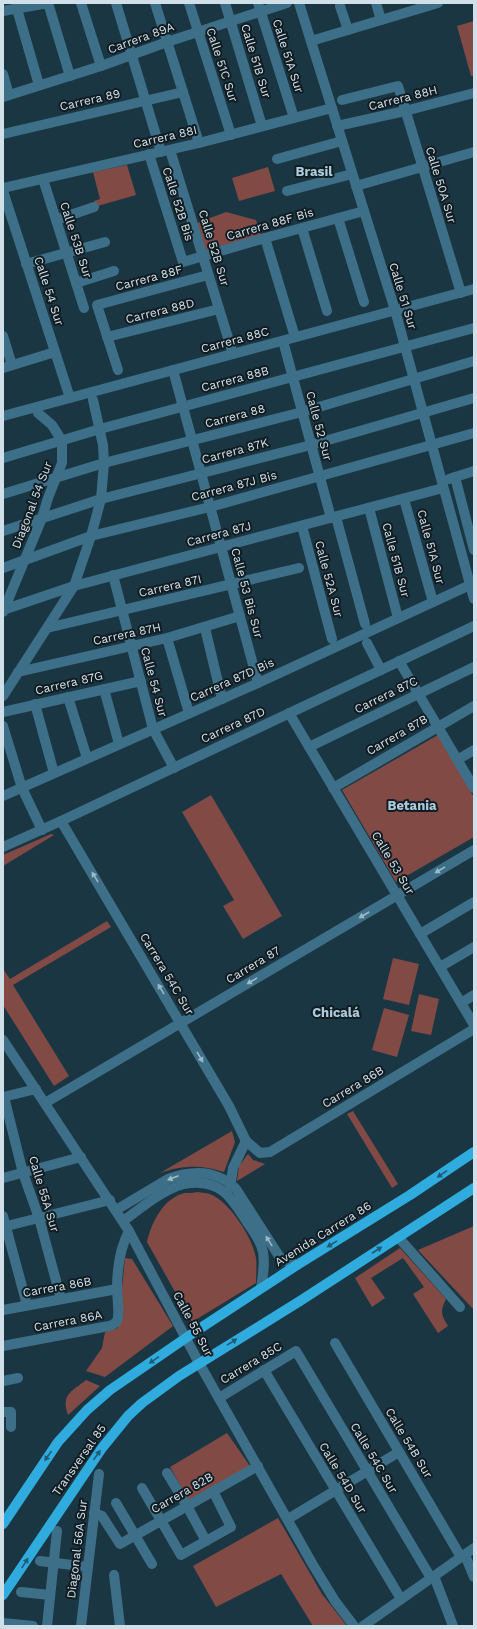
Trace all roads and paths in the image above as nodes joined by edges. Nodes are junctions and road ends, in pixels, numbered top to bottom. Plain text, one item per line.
1 (48, 3) edge
2 (80, 3) edge
3 (116, 3) edge
4 (155, 3) edge
5 (189, 3) edge
6 (225, 3) edge
7 (287, 3) edge
8 (299, 3) edge
9 (376, 3) edge
10 (438, 3) edge
11 (340, 6) dead end
12 (259, 7) edge
13 (411, 7) edge
14 (17, 9) junction
15 (3, 11) edge
16 (381, 20) junction
17 (231, 21) junction
18 (348, 30) junction
19 (198, 32) junction
20 (311, 41) junction
21 (167, 42) junction
22 (131, 56) junction
23 (101, 66) junction
24 (3, 74) edge
25 (70, 76) junction
26 (39, 86) junction
27 (183, 92) junction
28 (474, 93) edge
29 (6, 96) edge
30 (342, 100) dead end
31 (145, 101) junction
32 (332, 108) junction
33 (405, 111) junction
34 (294, 118) junction
35 (262, 126) junction
36 (337, 126) junction
37 (3, 134) edge
38 (231, 134) junction
39 (342, 141) junction
40 (199, 143) junction
41 (165, 151) junction
42 (474, 152) edge
43 (149, 154) junction
44 (277, 159) dead end
45 (422, 167) junction
46 (352, 174) junction
47 (43, 179) junction
48 (356, 186) junction
49 (3, 190) edge
50 (287, 191) dead end
51 (94, 207) dead end
52 (364, 211) junction
53 (338, 218) junction
54 (56, 220) junction
55 (302, 228) junction
56 (264, 238) junction
57 (105, 242) dead end
58 (66, 252) junction
59 (202, 257) junction
60 (183, 262) joint
61 (26, 264) junction
62 (114, 271) dead end
63 (208, 276) junction
64 (76, 282) junction
65 (474, 289) edge
66 (461, 293) junction
67 (364, 302) dead end
68 (84, 308) dead end
69 (219, 309) junction
70 (395, 310) junction
71 (327, 311) dead end
72 (474, 328) edge
73 (3, 336) edge
74 (107, 337) junction
75 (295, 337) junction
76 (283, 341) junction
77 (405, 347) junction
78 (55, 352) junction
79 (233, 354) junction
80 (474, 361) edge
81 (8, 366) edge
82 (118, 370) dead end
83 (173, 370) junction
84 (292, 377) junction
85 (413, 378) junction
86 (70, 398) junction
87 (474, 398) edge
88 (93, 400) dead end
89 (183, 406) junction
90 (302, 412) junction
91 (422, 412) junction
92 (38, 413) dead end
93 (3, 416) edge
94 (100, 429) junction
95 (474, 433) edge
96 (62, 441) junction
97 (192, 441) junction
98 (311, 445) junction
99 (432, 445) junction
100 (3, 458) edge
101 (104, 463) junction
102 (474, 471) edge
103 (201, 473) junction
104 (319, 477) junction
105 (455, 477) junction
106 (56, 478) junction
107 (442, 485) junction
108 (3, 494) edge
109 (101, 499) junction
110 (404, 499) junction
111 (210, 507) junction
112 (369, 508) junction
113 (42, 518) junction
114 (333, 518) junction
115 (302, 526) junction
116 (3, 531) edge
117 (91, 536) junction
118 (222, 547) junction
119 (474, 550) edge
120 (24, 561) junction
121 (3, 568) edge
122 (299, 568) dead end
123 (113, 575) junction
124 (232, 584) junction
125 (74, 586) junction
126 (470, 586) junction
127 (474, 599) edge
128 (433, 602) junction
129 (122, 610) junction
130 (4, 611) edge
131 (240, 616) junction
132 (398, 618) junction
133 (365, 624) dead end
134 (474, 626) edge
135 (47, 628) junction
136 (205, 628) junction
137 (167, 638) junction
138 (332, 639) dead end
139 (367, 643) dead end
140 (131, 646) junction
141 (399, 661) junction
142 (474, 667) edge
143 (381, 670) junction
144 (18, 672) junction
145 (141, 680) junction
146 (258, 683) junction
147 (104, 689) junction
148 (418, 694) junction
149 (3, 696) edge
150 (68, 697) junction
151 (222, 699) junction
152 (35, 704) junction
153 (474, 706) edge
154 (3, 712) edge
155 (189, 713) junction
156 (289, 713) junction
157 (3, 726) edge
158 (438, 727) junction
159 (153, 729) junction
160 (119, 744) junction
161 (309, 747) junction
162 (474, 750) edge
163 (87, 758) junction
164 (457, 760) junction
165 (174, 768) junction
166 (54, 773) junction
167 (22, 788) junction
168 (333, 788) junction
169 (474, 788) edge
170 (3, 796) edge
171 (61, 821) junction
172 (42, 830) junction
173 (3, 846) edge
174 (474, 850) edge
175 (397, 895) junction
176 (474, 902) edge
177 (420, 934) junction
178 (474, 947) edge
179 (440, 967) junction
180 (474, 995) edge
181 (461, 1003) junction
182 (181, 1023) junction
183 (474, 1025) edge
184 (474, 1029) edge
185 (3, 1040) edge
186 (36, 1089) junction
187 (4, 1097) edge
188 (45, 1103) junction
189 (246, 1141) junction
190 (474, 1152) edge
191 (81, 1157) junction
192 (23, 1173) junction
193 (3, 1178) edge
194 (230, 1183) junction
195 (474, 1188) edge
196 (231, 1198) junction
197 (110, 1200) junction
198 (116, 1210) junction
199 (39, 1218) junction
200 (123, 1221) junction
201 (4, 1223) edge
202 (129, 1231) junction
203 (398, 1237) junction
204 (297, 1265) junction
205 (261, 1288) junction
206 (117, 1289) junction
207 (61, 1299) junction
208 (27, 1305) junction
209 (460, 1307) dead end
210 (3, 1310) edge
211 (186, 1338) junction
212 (335, 1343) dead end
213 (3, 1346) edge
214 (296, 1350) joint
215 (199, 1363) junction
216 (264, 1370) junction
217 (18, 1378) dead end
218 (3, 1381) edge
219 (219, 1398) junction
220 (7, 1412) edge
221 (11, 1427) dead end
222 (399, 1452) junction
223 (258, 1466) junction
224 (367, 1471) junction
225 (167, 1473) dead end
226 (99, 1474) dead end
227 (142, 1488) dead end
228 (336, 1490) junction
229 (213, 1491) junction
230 (116, 1503) dead end
231 (187, 1506) junction
232 (94, 1513) junction
233 (288, 1519) junction
234 (161, 1520) junction
235 (3, 1524) edge
236 (57, 1531) dead end
237 (135, 1535) junction
238 (206, 1541) junction
239 (474, 1548) edge
240 (463, 1556) junction
241 (40, 1561) dead end
242 (54, 1563) junction
243 (152, 1564) dead end
244 (88, 1567) junction
245 (114, 1575) dead end
246 (432, 1577) junction
247 (474, 1577) edge
248 (21, 1592) dead end
249 (3, 1595) edge
250 (50, 1596) junction
251 (401, 1599) junction
252 (3, 1623) edge
253 (33, 1626) edge
254 (46, 1626) edge
255 (81, 1626) edge
256 (120, 1626) edge
257 (354, 1626) edge
258 (362, 1626) edge
259 (453, 1626) edge

1 - 14 street
1 - 25 street
2 - 23 street
3 - 22 street, Calle 52B Sur
4 - 21 street
5 - 19 street, Calle 51C Sur
6 - 17 street, Calle 51B Sur
7 - 12 street, Carrera 89A
8 - 20 street, Calle 51 Sur
9 - 16 street
10 - 13 street
11 - 18 street
12 - 17 street, Carrera 89A
12 - 34 street, Calle 51A Sur
13 - 16 street
14 - 15 street
14 - 26 street
16 - 18 street
17 - 19 street, Carrera 89A
17 - 35 street, Calle 51B Sur
18 - 20 street
19 - 21 street, Carrera 89A
19 - 38 street, Calle 51C Sur
20 - 32 street, Calle 51 Sur
21 - 22 street, Carrera 89A
21 - 27 street
22 - 23 street, Carrera 89A
22 - 31 street, Calle 52B Sur
23 - 25 street, Carrera 89A
24 - 29 street
25 - 26 street, Carrera 89A
26 - 29 street, Carrera 89A
27 - 31 street, Carrera 89
27 - 40 street
28 - 33 street, Carrera 88H
30 - 33 street, Calle 50A Sur
31 - 37 street, Carrera 89
31 - 41 street, Calle 52B Sur
32 - 34 street, Carrera 88I
32 - 36 street, Calle 51 Sur
33 - 36 street, Carrera 88H
33 - 45 street, Calle 50A Sur
34 - 35 street, Carrera 88I
35 - 38 street, Carrera 88I
36 - 39 street, Calle 51 Sur
38 - 40 street, Carrera 88I
39 - 44 street
39 - 46 street, Calle 51 Sur
40 - 41 street, Carrera 88I
41 - 43 street, Carrera 88I
41 - 59 street, Calle 52B Sur
42 - 45 street
43 - 47 street, Carrera 88I
43 - 60 street, Calle 52B Bis
45 - 48 street
45 - 66 street, Calle 50A Sur
46 - 48 street, Calle 51 Sur
46 - 50 street
47 - 49 street, Carrera 88I
47 - 54 street, Calle 53B Sur
48 - 52 street, Calle 51 Sur
49 - 61 street, Calle 54 Sur
51 - 54 street
52 - 53 street, Carrera 88F Bis
52 - 70 street, Calle 51 Sur
53 - 55 street, Carrera 88F Bis
53 - 67 street
54 - 58 street, Calle 53B Sur
55 - 56 street, Carrera 88F Bis
55 - 71 street
56 - 59 street, Carrera 88F Bis
56 - 75 street
57 - 58 street
58 - 61 street
58 - 64 street, Calle 53B Sur
59 - 60 street, Carrera 88F Bis
59 - 63 street, Calle 52B Sur
61 - 78 street, Calle 54 Sur
62 - 64 street
63 - 69 street, Calle 52B Sur
63 - 74 street, Carrera 88F
64 - 68 street, Calle 53B Sur
65 - 66 street, Carrera 88C
66 - 70 street, Carrera 88C
69 - 74 street, Carrera 88D
69 - 79 street, Calle 52B Sur
70 - 75 street, Carrera 88C
70 - 77 street, Calle 51 Sur
72 - 77 street, Carrera 88B
73 - 81 street
74 - 82 street
75 - 76 street, Carrera 88C
76 - 79 street, Carrera 88C
76 - 84 street, Calle 52 Sur
77 - 84 street, Carrera 88B
77 - 85 street, Calle 51 Sur
78 - 81 street
78 - 86 street, Calle 54 Sur
79 - 83 street, Carrera 88C
80 - 85 street, Carrera 88
83 - 86 street, Carrera 88C
83 - 89 street, Calle 53 Bis Sur
84 - 89 street, Carrera 88B
84 - 90 street, Calle 52 Sur
85 - 90 street, Carrera 88
85 - 91 street, Calle 51 Sur
86 - 93 street, Carrera 88C
87 - 91 street, Carrera 87K
88 - 94 street
89 - 94 street, Carrera 88B
89 - 97 street, Calle 53 Bis Sur
90 - 97 street, Carrera 88
90 - 98 street, Calle 52 Sur
91 - 98 street, Carrera 87K
91 - 99 street, Calle 51 Sur
92 - 96 street
94 - 96 street, Carrera 88B
94 - 101 street
95 - 99 street, Carrera 87J Bis
96 - 100 street, Carrera 88B
96 - 106 street, Diagonal 54 Sur
97 - 101 street, Carrera 88
97 - 103 street, Calle 53 Bis Sur
98 - 103 street, Carrera 87K
98 - 104 street, Calle 52 Sur
99 - 104 street, Carrera 87J Bis
99 - 107 street, Calle 51 Sur
101 - 106 street, Carrera 88
101 - 109 street
102 - 105 street, Carrera 87J
103 - 109 street, Carrera 87K
103 - 111 street, Calle 53 Bis Sur
104 - 111 street, Carrera 87J Bis
104 - 114 street, Calle 52 Sur
105 - 107 street, Carrera 87J
105 - 119 street
106 - 108 street, Carrera 88
106 - 113 street, Diagonal 54 Sur
107 - 110 street, Carrera 87J
107 - 126 street, Calle 51 Sur
109 - 113 street, Carrera 87K
109 - 117 street
110 - 112 street, Carrera 87J
110 - 128 street, Calle 51A Sur
111 - 117 street, Carrera 87J Bis
111 - 118 street, Calle 53 Bis Sur
112 - 114 street, Carrera 87J
112 - 132 street, Calle 51B Sur
113 - 116 street, Carrera 87K
113 - 120 street, Diagonal 54 Sur
114 - 115 street, Carrera 87J
114 - 133 street, Calle 52 Sur
115 - 118 street, Carrera 87J
115 - 138 street, Calle 52A Sur
117 - 120 street, Carrera 87J Bis
117 - 125 street
118 - 123 street, Carrera 87J
118 - 124 street, Calle 53 Bis Sur
120 - 121 street, Carrera 87J Bis
120 - 130 street, Diagonal 54 Sur
122 - 124 street, Carrera 87I
123 - 125 street, Carrera 87J
123 - 129 street, Calle 54 Sur
124 - 129 street, Carrera 87I
124 - 131 street, Calle 53 Bis Sur
125 - 130 street, Carrera 87J
125 - 135 street
126 - 127 street, Calle 51 Sur
126 - 128 street, Carrera 87D Bis
128 - 132 street, Carrera 87D Bis
129 - 135 street, Carrera 87I
129 - 140 street, Calle 54 Sur
131 - 136 street, Carrera 87H
131 - 146 street, Calle 53 Bis Sur
132 - 146 street, Carrera 87D Bis
134 - 141 street, Carrera 87D
135 - 144 street
136 - 137 street, Carrera 87H
136 - 151 street
137 - 140 street, Carrera 87H
137 - 155 street
139 - 143 street
140 - 144 street, Carrera 87H
140 - 145 street, Calle 54 Sur
141 - 143 street, Carrera 87D
141 - 148 street
142 - 148 street, Carrera 87C
143 - 156 street, Carrera 87D
144 - 149 street
145 - 147 street, Carrera 87G
145 - 159 street, Calle 54 Sur
146 - 151 street, Carrera 87D Bis
147 - 150 street, Carrera 87G
147 - 160 street
148 - 158 street
148 - 161 street, Carrera 87C
150 - 152 street, Carrera 87G
150 - 163 street
151 - 155 street, Carrera 87D Bis
152 - 154 street, Carrera 87G
152 - 166 street
153 - 158 street, Carrera 87B
155 - 159 street, Carrera 87D Bis
156 - 161 street, Calle 53 Sur
156 - 165 street, Carrera 87D
157 - 167 street
158 - 164 street
158 - 168 street, Carrera 87B
159 - 160 street, Carrera 87D Bis
159 - 165 street, Calle 54 Sur
160 - 163 street, Carrera 87D Bis
161 - 168 street, Calle 53 Sur
162 - 164 street
163 - 166 street, Carrera 87D Bis
164 - 169 street
165 - 171 street, Carrera 87D
166 - 167 street, Carrera 87D Bis
167 - 170 street, Carrera 87D Bis
167 - 172 street
168 - 175 street, Calle 53 Sur
171 - 172 street, Carrera 87D
182 -> 171 street, Carrera 54C Sur
172 - 173 street, Carrera 87D
174 -> 175 street, Carrera 87
175 - 177 street, Calle 53 Sur
175 -> 182 street, Carrera 87
176 - 177 street
177 - 179 street, Calle 53 Sur
178 - 179 street
179 - 181 street, Calle 53 Sur
180 - 181 street
181 - 183 street, Calle 53 Sur
182 - 188 street, Carrera 87
182 -> 189 street, Carrera 54C Sur
184 - 189 street, Carrera 86B
185 - 186 street, Calle 55 Sur
186 - 187 street
186 - 188 street, Calle 55 Sur
187 - 192 street, Calle 55A Sur
188 - 191 street, Calle 55 Sur
189 - 194 street
190 -> 204 main road, Avenida Carrera 86
191 - 192 street
191 - 197 street, Calle 55 Sur
192 - 193 street
192 - 199 street, Calle 55A Sur
194 - 196 street
194 -> 198 street
204 -> 194 street
195 - 203 main road
196 - 200 street
196 - 205 street
197 - 198 street, Calle 55 Sur
197 - 199 street
198 - 200 street, Calle 55 Sur
199 - 201 street
199 - 207 street, Calle 55A Sur
200 - 202 street, Calle 55 Sur
201 - 208 street
202 - 206 street, Carrera 86A
202 - 211 street, Calle 55 Sur
203 - 209 street
215 -> 203 main road
204 - 205 main road, Avenida Carrera 86
205 - 211 main road, Avenida Carrera 86
206 - 207 street, Carrera 86B
206 - 213 street, Carrera 86A
207 - 208 street, Carrera 86B
208 - 210 street, Carrera 86B
211 - 215 street, Calle 55 Sur
211 -> 235 main road, Transversal 85
212 - 222 street, Calle 54B Sur
214 - 216 street, Carrera 85C
214 - 224 street, Calle 54C Sur
215 - 219 street, Calle 55 Sur
249 -> 215 main road, Transversal 85
216 - 219 street, Carrera 85C
216 - 228 street, Calle 54D Sur
217 - 218 street
219 - 223 street, Calle 55 Sur
220 - 221 street
222 - 224 street
222 - 240 street, Calle 54B Sur
223 - 229 street, Carrera 82B
223 - 233 street, Calle 55 Sur
224 - 228 street
224 - 246 street, Calle 54C Sur
225 - 231 street
226 - 232 street, Diagonal 56A Sur
227 - 234 street
228 - 233 street
228 - 251 street, Calle 54D Sur
229 - 231 street, Carrera 82B
229 - 238 street
230 - 237 street
231 - 234 street, Carrera 82B
231 - 238 street
232 - 237 street, Carrera 82B
232 - 244 street, Diagonal 56A Sur
233 - 257 street, Calle 55 Sur
234 - 237 street, Carrera 82B
234 - 238 street
236 - 242 street
237 - 243 street
239 - 240 street
240 - 246 street
240 - 247 street, Calle 54B Sur
241 - 242 street
242 - 244 street
242 - 250 street
244 - 255 street, Diagonal 56A Sur
245 - 256 street
246 - 251 street
246 - 259 street, Calle 54C Sur
248 - 250 street
250 - 254 street
251 - 258 street
252 - 253 street

